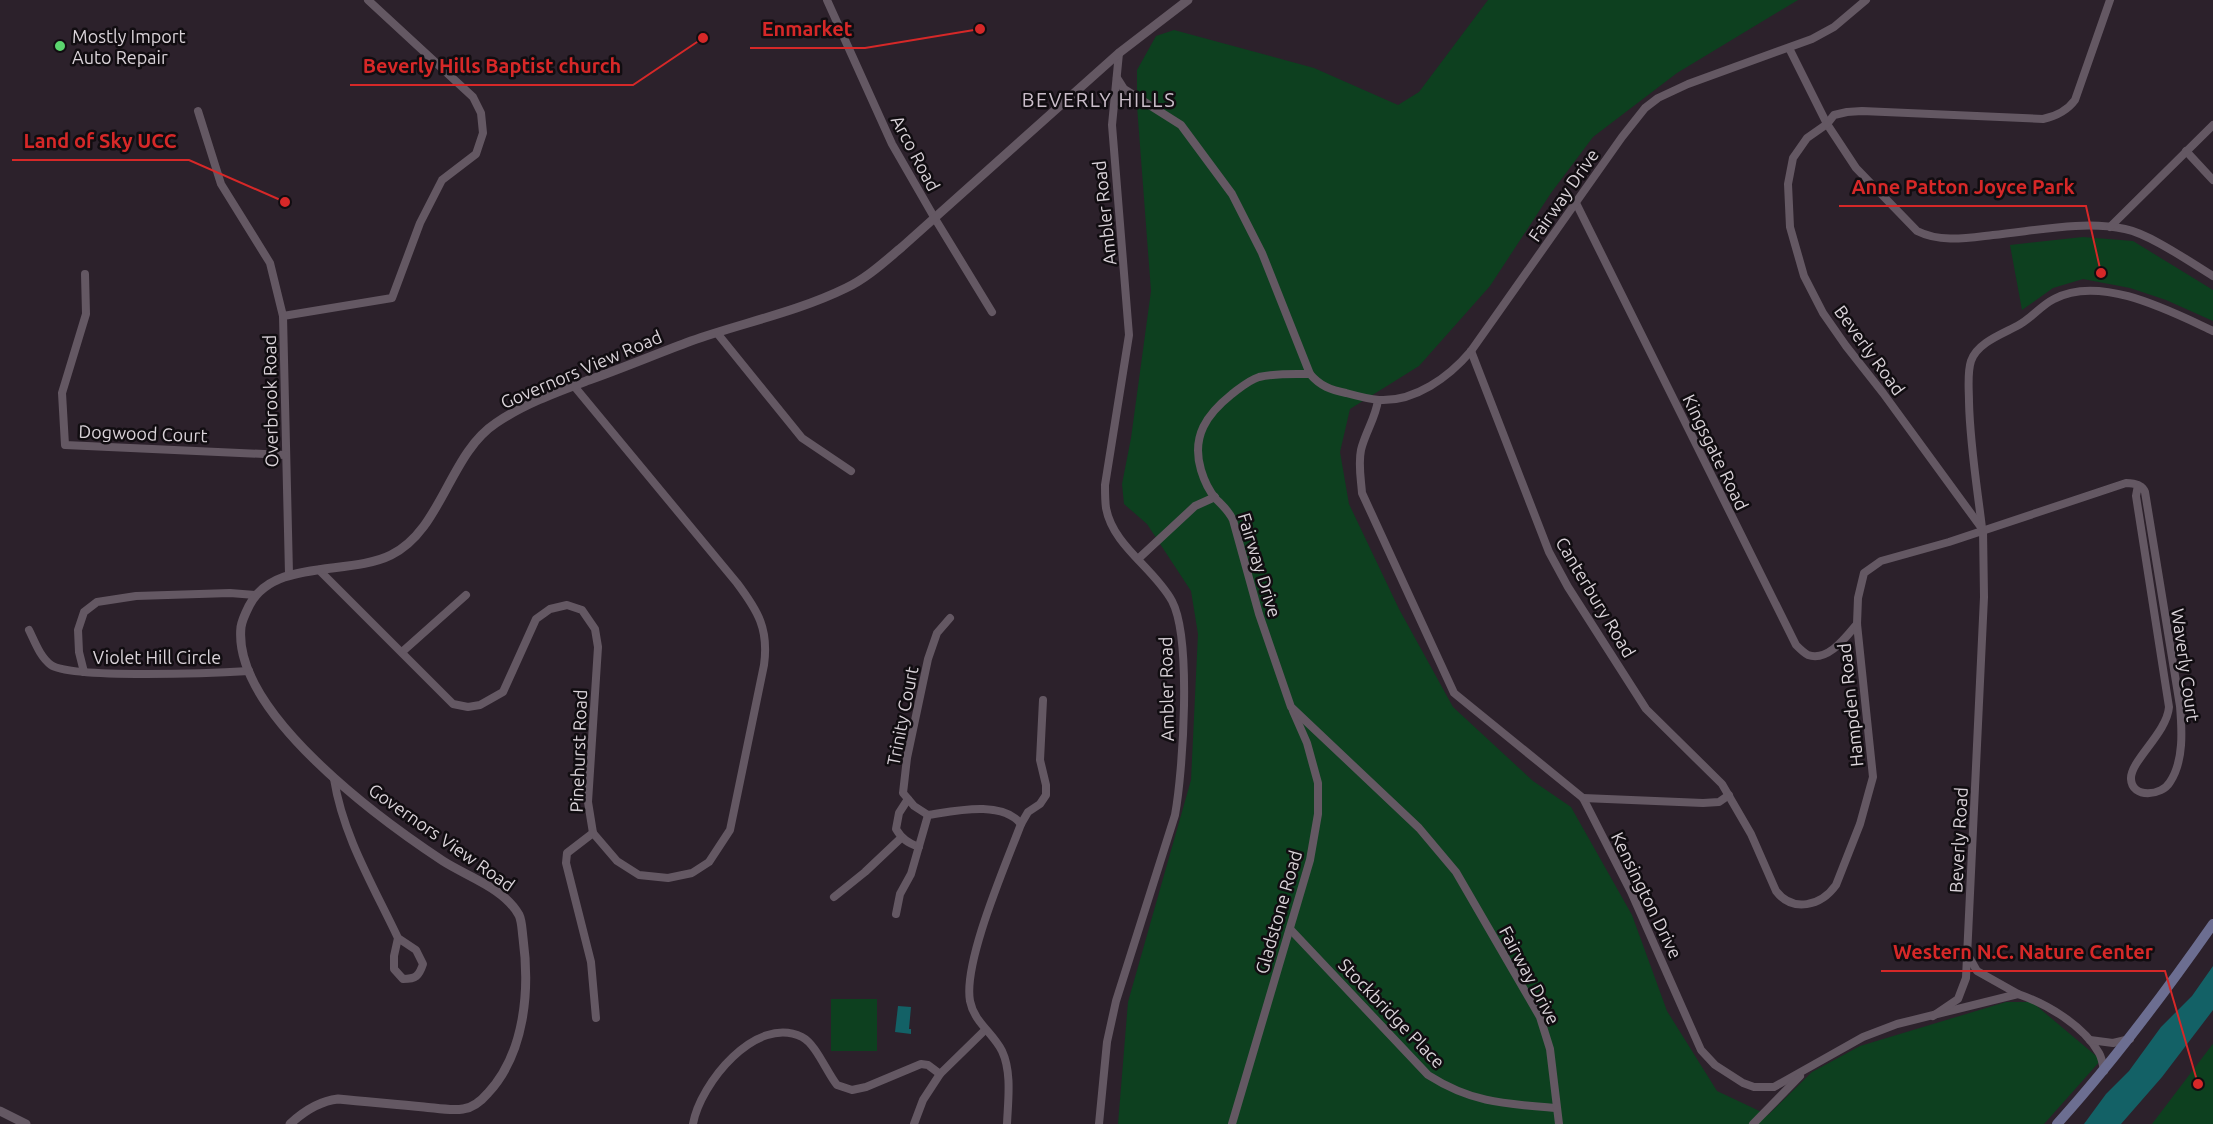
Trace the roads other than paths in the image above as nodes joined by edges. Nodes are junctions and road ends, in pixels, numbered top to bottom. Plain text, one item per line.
1 (368, 0) edge
2 (827, 0) edge
3 (1188, 0) edge
4 (1866, 0) edge
5 (2110, 0) edge
6 (1789, 48) junction
7 (1119, 53) junction
8 (1117, 78) junction
9 (198, 111) dead end
10 (1827, 124) junction
11 (2213, 125) edge
12 (2186, 152) junction
13 (2213, 180) edge
14 (1576, 203) junction
15 (934, 217) junction
16 (2110, 226) junction
17 (85, 274) dead end
18 (2213, 276) edge
19 (992, 312) dead end
20 (282, 316) junction
21 (2213, 331) edge
22 (717, 333) junction
23 (1471, 351) junction
24 (1310, 374) junction
25 (574, 386) junction
26 (1378, 400) junction
27 (285, 455) junction
28 (851, 471) dead end
29 (2138, 484) junction
30 (1215, 497) junction
31 (1983, 530) junction
32 (1138, 559) junction
33 (319, 570) junction
34 (289, 574) junction
35 (255, 595) junction
36 (466, 596) dead end
37 (950, 618) dead end
38 (1857, 624) junction
39 (29, 630) dead end
40 (402, 652) junction
41 (249, 671) junction
42 (84, 672) junction
43 (1043, 700) dead end
44 (1291, 707) junction
45 (334, 779) junction
46 (1730, 795) junction
47 (1583, 798) junction
48 (908, 799) junction
49 (928, 815) junction
50 (1021, 824) junction
51 (593, 833) junction
52 (901, 837) junction
53 (919, 847) junction
54 (834, 897) dead end
55 (896, 914) dead end
56 (2213, 924) edge
57 (1290, 929) junction
58 (398, 938) junction
59 (1968, 953) junction
60 (2018, 994) junction
61 (1933, 1016) junction
62 (596, 1018) dead end
63 (985, 1030) junction
64 (2130, 1039) junction
65 (2090, 1040) junction
66 (1805, 1070) junction
67 (2104, 1071) junction
68 (940, 1074) junction
69 (1556, 1108) junction
70 (0, 1111) edge
71 (27, 1124) edge
72 (290, 1124) edge
73 (693, 1124) edge
74 (914, 1124) edge
75 (1007, 1124) edge
76 (1099, 1124) edge
77 (1232, 1124) edge
78 (1558, 1124) edge
79 (1753, 1124) edge
80 (2057, 1124) edge

1 - 20 street, Overbrook Road
2 - 15 street, Arco Road
3 - 7 street, Governors View Road
4 - 6 street, Fairway Drive
5 - 10 street, Beverly Road
6 - 10 street
6 - 14 street, Fairway Drive
7 - 8 street, Ambler Road
7 - 15 street, Governors View Road
8 - 24 street
8 - 32 street, Ambler Road
9 - 20 street
10 - 16 street
10 - 31 street, Beverly Road
11 - 12 street
12 - 13 street
12 - 16 street
14 - 23 street, Fairway Drive
14 - 38 street, Kingsgate Road
15 - 19 street, Arco Road
15 - 22 street, Governors View Road
16 - 18 street
17 - 27 street, Dogwood Court
20 - 27 street, Overbrook Road
21 - 31 street
22 - 25 street, Governors View Road
22 - 28 street
23 - 26 street, Fairway Drive
23 - 46 street, Canterbury Road
24 - 26 street, Fairway Drive
24 - 30 street, Fairway Drive
25 - 33 street, Governors View Road
25 - 51 street, Pinehurst Road
26 - 47 street, Kensington Drive
27 - 34 street, Overbrook Road
29 - 29 street, Waverly Court
29 - 31 street, Hampden Road
30 - 32 street
30 - 44 street, Fairway Drive
31 - 38 street, Hampden Road
31 - 59 street, Beverly Road
32 - 76 street, Ambler Road
33 - 34 street, Governors View Road
33 - 40 street, Pinehurst Road
34 - 35 street, Governors View Road
35 - 41 street, Governors View Road
35 - 42 street, Violet Hill Circle
36 - 40 street
37 - 48 street, Trinity Court
38 - 46 street, Hampden Road
39 - 42 street
40 - 51 street, Pinehurst Road
41 - 42 street, Violet Hill Circle
41 - 45 street, Governors View Road
43 - 50 street
44 - 57 street, Gladstone Road
44 - 69 street, Fairway Drive
45 - 58 street
45 - 72 street, Governors View Road
46 - 47 street
47 - 66 street, Kensington Drive
48 - 49 street
48 - 52 street
49 - 50 street
49 - 53 street
50 - 63 street
51 - 62 street
52 - 53 street
52 - 54 street
53 - 55 street
56 - 64 main road
57 - 69 street, Stockbridge Place
57 - 77 street, Gladstone Road
58 - 58 street
59 - 60 street
59 - 61 street, Beverly Road
60 - 61 street, Kensington Drive
60 - 65 street
61 - 66 street, Kensington Drive
63 - 68 street
63 - 75 street
64 - 65 street
64 - 67 main road
65 - 67 street
66 - 79 street
67 - 80 main road
68 - 73 street
68 - 74 street
69 - 78 street, Fairway Drive
70 - 71 street

